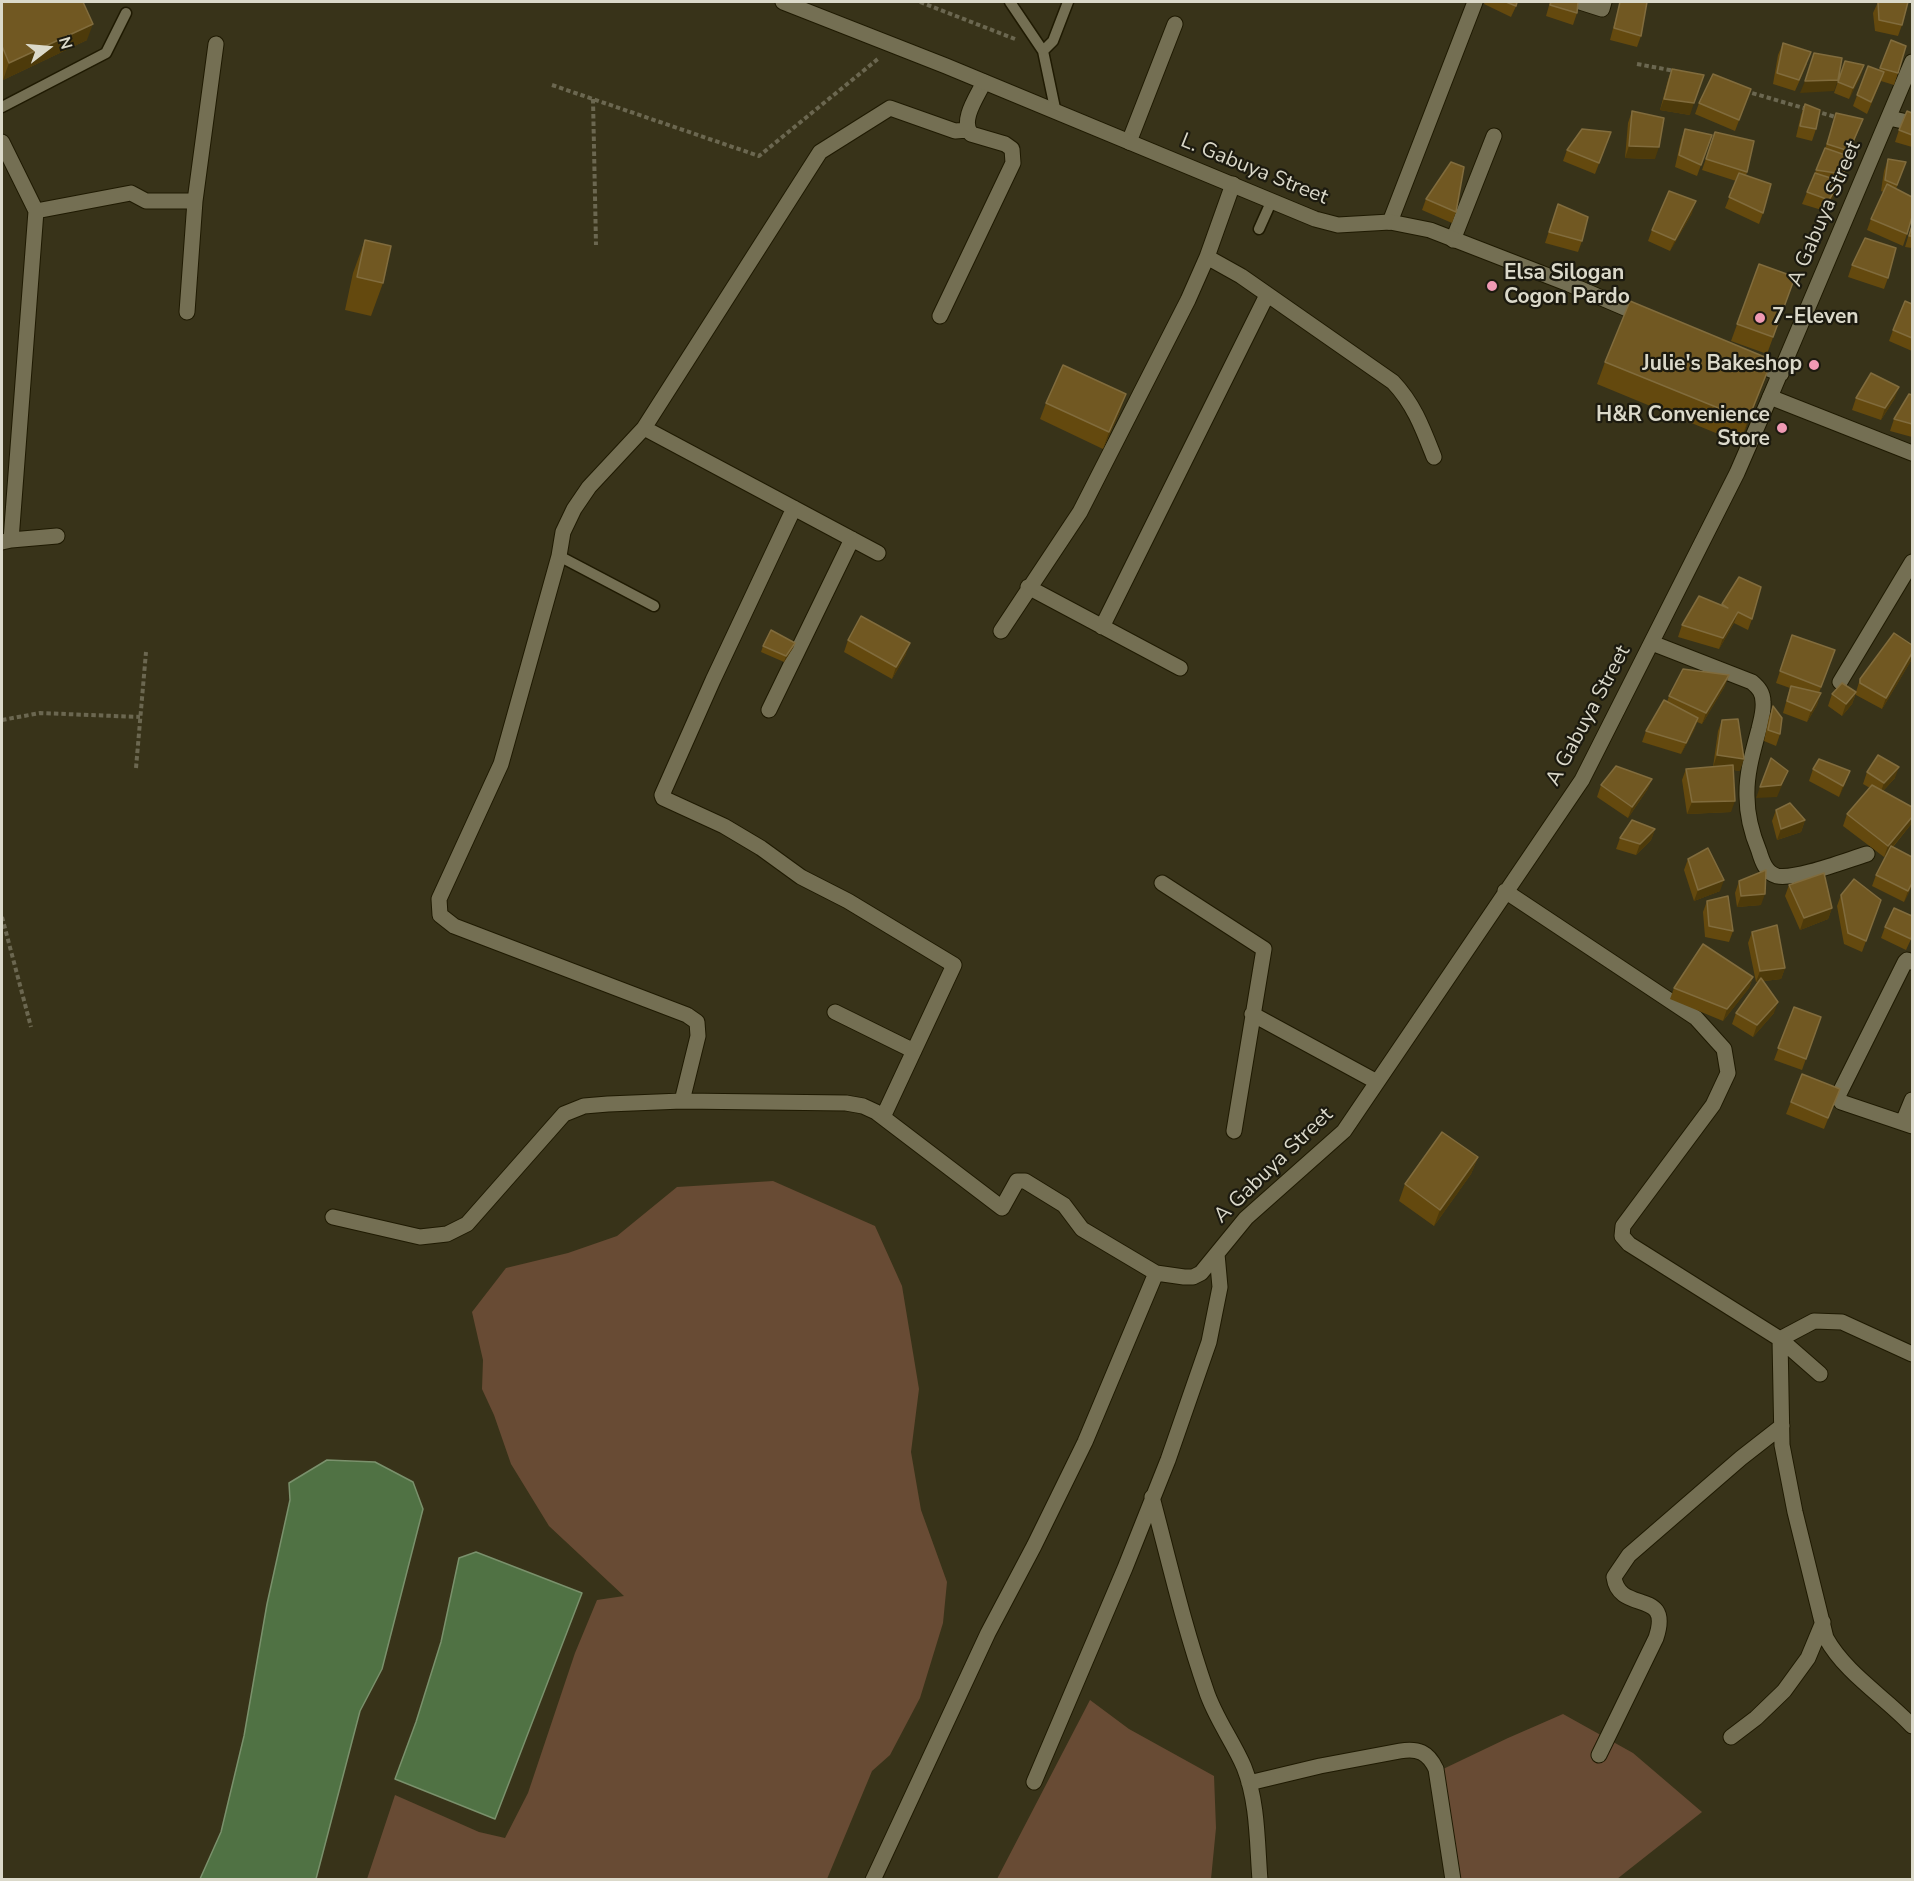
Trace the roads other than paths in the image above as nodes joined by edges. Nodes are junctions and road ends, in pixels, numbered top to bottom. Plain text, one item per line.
1 (783, 2) edge
2 (1010, 2) edge
3 (1068, 2) edge
4 (1475, 2) edge
5 (1580, 2) edge
6 (1604, 2) edge
7 (126, 13) dead end
8 (1175, 24) dead end
9 (216, 44) dead end
10 (1043, 51) junction
11 (1912, 62) edge
12 (984, 82) junction
13 (2, 107) edge
14 (1056, 113) junction
15 (1889, 118) junction
16 (1912, 123) edge
17 (968, 130) junction
18 (1494, 136) dead end
19 (2, 142) edge
20 (1129, 142) junction
21 (1233, 184) junction
22 (1272, 200) junction
23 (195, 201) junction
24 (36, 211) junction
25 (1390, 222) junction
26 (1260, 229) dead end
27 (1453, 240) junction
28 (1207, 257) junction
29 (1267, 294) junction
30 (187, 312) dead end
31 (940, 316) dead end
32 (1664, 325) edge
33 (1738, 357) edge
34 (1781, 374) junction
35 (1770, 397) junction
36 (644, 429) junction
37 (1912, 453) edge
38 (1434, 457) dead end
39 (794, 508) junction
40 (57, 536) dead end
41 (852, 539) junction
42 (6, 541) edge
43 (878, 553) dead end
44 (559, 556) junction
45 (1912, 562) edge
46 (1028, 587) junction
47 (654, 606) dead end
48 (1102, 627) junction
49 (1000, 631) dead end
50 (1652, 643) junction
51 (1180, 668) dead end
52 (1840, 682) edge
53 (769, 710) dead end
54 (1867, 854) dead end
55 (1162, 883) dead end
56 (1505, 891) junction
57 (1912, 962) edge
58 (835, 1012) dead end
59 (1252, 1014) junction
60 (914, 1051) junction
61 (1377, 1082) junction
62 (1912, 1100) edge
63 (682, 1101) junction
64 (883, 1117) junction
65 (1908, 1124) edge
66 (1234, 1131) dead end
67 (333, 1217) dead end
68 (1217, 1254) junction
69 (1156, 1273) junction
70 (1780, 1339) junction
71 (1912, 1354) edge
72 (1820, 1374) dead end
73 (1782, 1426) junction
74 (1152, 1497) junction
75 (1822, 1622) junction
76 (1912, 1726) edge
77 (1731, 1737) dead end
78 (1599, 1755) dead end
79 (1034, 1782) dead end
80 (1249, 1783) junction
81 (873, 1880) edge
82 (1260, 1880) edge
83 (1453, 1880) edge

1 - 12 street, L. Gabuya Street
2 - 10 lane
3 - 10 lane
4 - 25 street
5 - 6 street
7 - 13 lane
8 - 20 street
9 - 23 street
10 - 14 lane
11 - 15 street, A Gabuya Street
12 - 14 street, L. Gabuya Street
12 - 17 street
14 - 20 street, L. Gabuya Street
15 - 16 street
15 - 34 street, A Gabuya Street
17 - 31 street
17 - 36 street
18 - 27 street
19 - 24 street
20 - 21 street, L. Gabuya Street
21 - 22 street, L. Gabuya Street
21 - 28 street
22 - 25 street, L. Gabuya Street
22 - 26 lane
23 - 24 street
23 - 30 street
24 - 42 street
25 - 27 street, L. Gabuya Street
27 - 32 street, L. Gabuya Street
28 - 29 street
28 - 46 street
29 - 38 street
29 - 48 street
33 - 34 street
34 - 35 street, A Gabuya Street
35 - 37 street
35 - 50 street, A Gabuya Street
36 - 39 street
36 - 44 street
39 - 41 street
39 - 60 street
40 - 42 street
41 - 43 street
41 - 53 street
44 - 47 lane
44 - 63 street
45 - 52 street
46 - 48 street
46 - 49 street
48 - 51 street
50 - 54 street
50 - 56 street, A Gabuya Street
55 - 59 street
56 - 61 street, A Gabuya Street
56 - 70 street
57 - 65 street
58 - 60 street
59 - 61 street
59 - 66 street
60 - 64 street
61 - 68 street, A Gabuya Street
62 - 65 street
63 - 64 street
63 - 67 street
64 - 69 street
68 - 69 street, A Gabuya Street
68 - 74 street
69 - 81 street
70 - 71 street
70 - 72 street
70 - 73 street
73 - 75 street
73 - 78 street
74 - 79 street
74 - 80 street
75 - 76 street
75 - 77 street
80 - 82 street
80 - 83 street

